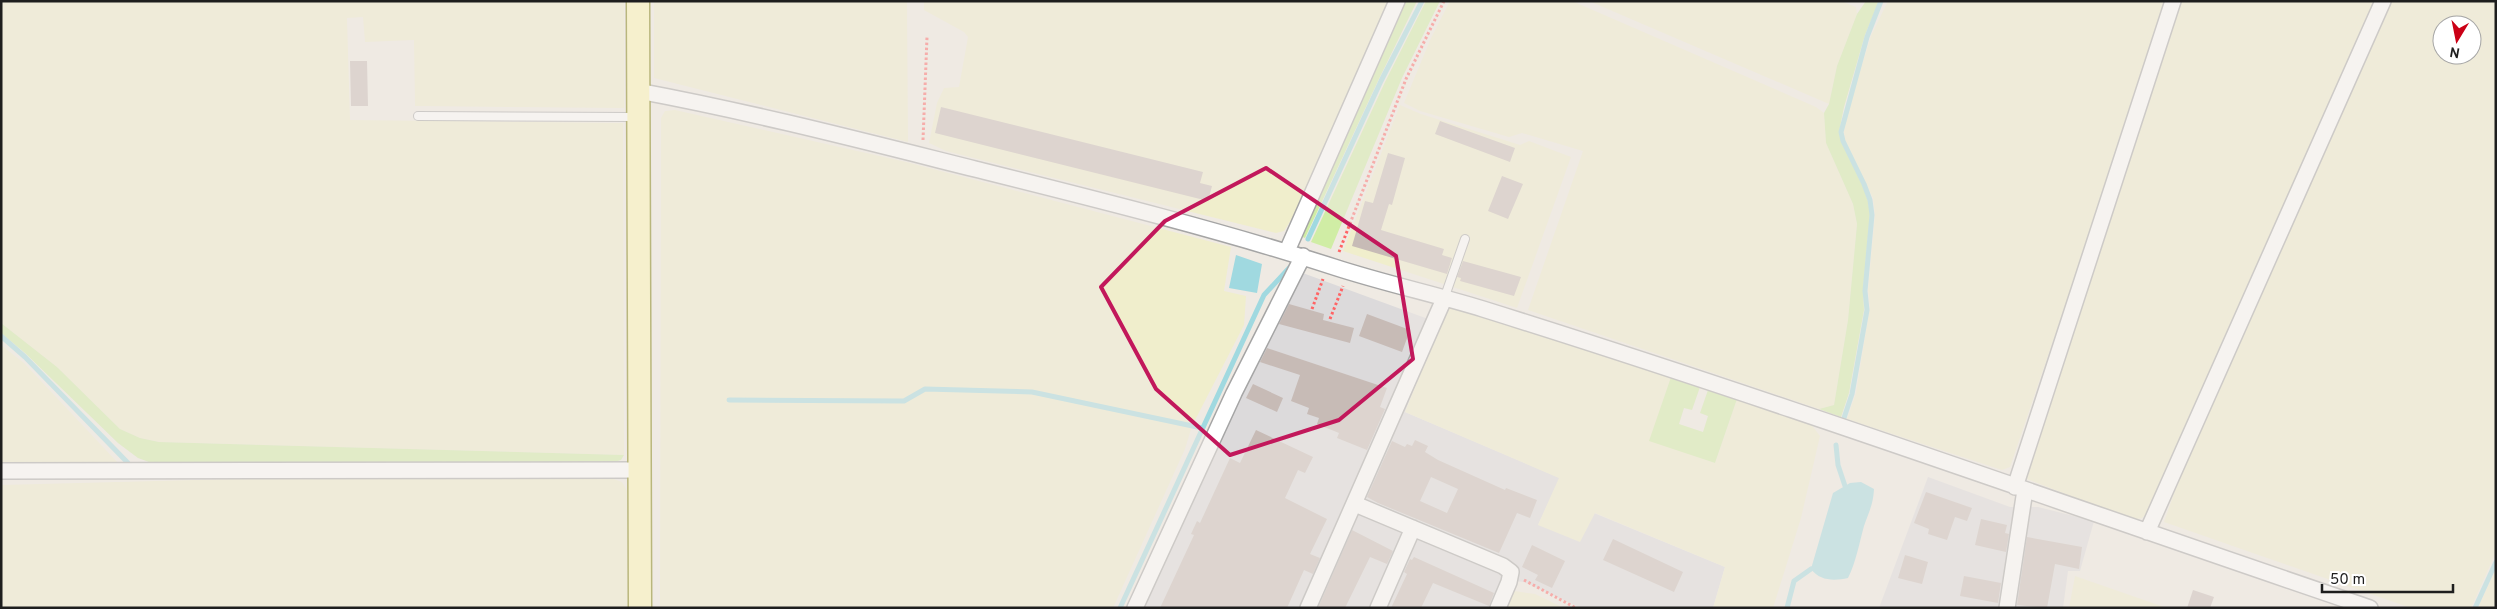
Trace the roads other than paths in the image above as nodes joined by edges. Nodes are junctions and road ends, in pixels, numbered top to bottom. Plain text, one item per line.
1 (638, 1) edge
2 (1397, 1) edge
3 (2173, 1) edge
4 (2383, 1) edge
5 (638, 91) junction
6 (418, 116) dead end
7 (638, 117) junction
8 (1465, 238) dead end
9 (1287, 251) junction
10 (1303, 256) junction
11 (1444, 298) junction
12 (640, 470) junction
13 (1, 471) edge
14 (2020, 488) junction
15 (1355, 504) junction
16 (1413, 528) junction
17 (2147, 532) junction
18 (640, 608) edge
19 (1135, 608) edge
20 (1308, 608) edge
21 (1378, 608) edge
22 (1498, 608) edge
23 (2007, 608) edge
24 (2370, 608) edge

1 - 5 main road
2 - 9 street
3 - 14 street
4 - 17 street
5 - 7 main road
5 - 9 street
6 - 7 lane
7 - 12 main road
8 - 11 lane
9 - 10 street
10 - 11 street
10 - 19 street
11 - 14 street
11 - 15 street
12 - 13 street
12 - 18 main road
14 - 17 street
14 - 23 street
15 - 16 street
15 - 20 street
16 - 21 street
16 - 22 street
17 - 24 street

